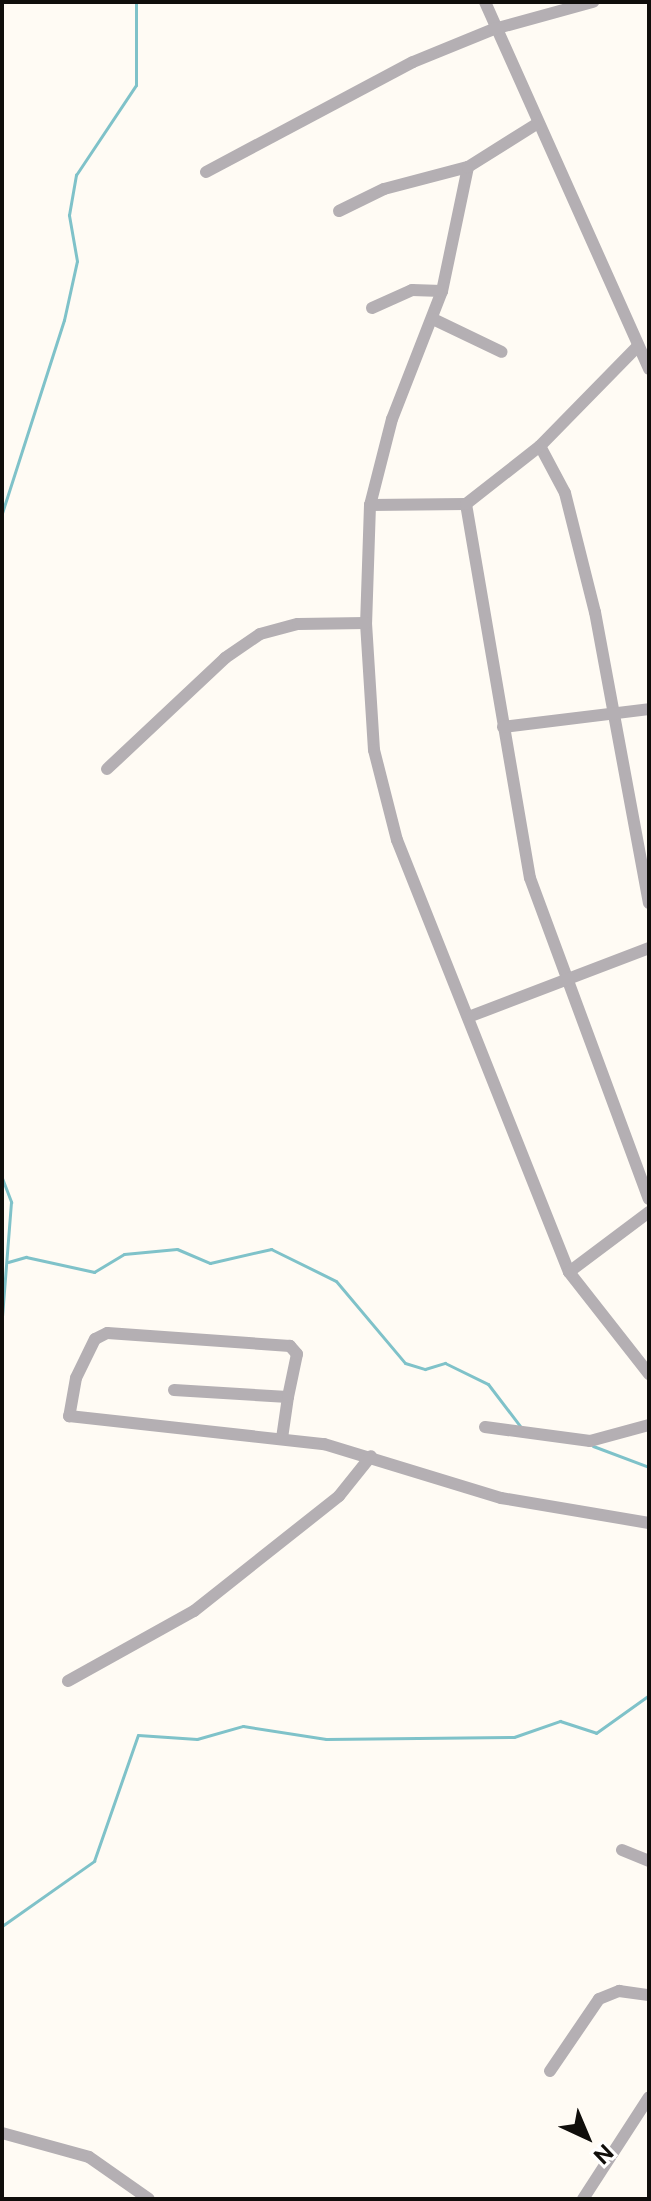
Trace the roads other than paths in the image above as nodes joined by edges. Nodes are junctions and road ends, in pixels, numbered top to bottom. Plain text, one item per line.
1 (485, 2) edge
2 (593, 2) edge
3 (494, 29) junction
4 (535, 125) junction
5 (468, 167) junction
6 (206, 172) dead end
7 (339, 211) dead end
8 (442, 291) junction
9 (372, 308) dead end
10 (433, 319) junction
11 (638, 346) junction
12 (502, 352) dead end
13 (649, 369) edge
14 (540, 446) junction
15 (466, 504) junction
16 (370, 505) junction
17 (366, 623) junction
18 (649, 709) edge
19 (615, 714) junction
20 (503, 727) junction
21 (107, 769) dead end
22 (649, 903) edge
23 (649, 948) edge
24 (564, 980) junction
25 (471, 1016) junction
26 (649, 1199) edge
27 (649, 1212) edge
28 (569, 1272) junction
29 (649, 1374) edge
30 (174, 1390) dead end
31 (288, 1397) junction
32 (649, 1425) edge
33 (485, 1427) dead end
34 (282, 1438) junction
35 (371, 1456) junction
36 (649, 1523) edge
37 (68, 1681) dead end
38 (622, 1850) dead end
39 (649, 1861) edge
40 (649, 1995) edge
41 (550, 2071) dead end
42 (649, 2097) edge
43 (644, 2112) edge
44 (2, 2133) edge
45 (149, 2199) edge
46 (583, 2199) edge

1 - 3 street
2 - 3 street
3 - 4 street
3 - 6 street
4 - 5 street
4 - 11 street
5 - 7 street
5 - 8 street
8 - 9 street
8 - 10 street
10 - 12 street
10 - 16 street
11 - 13 street
11 - 14 street
14 - 15 street
14 - 19 street
15 - 16 street
15 - 20 street
16 - 17 street
17 - 21 street
17 - 25 street
18 - 19 street
19 - 20 street
19 - 22 street
20 - 24 street
23 - 24 street
24 - 25 street
24 - 26 street
25 - 28 street
27 - 28 street
28 - 29 street
30 - 31 street
31 - 34 street
31 - 34 street
32 - 33 street
34 - 35 street
35 - 36 street
35 - 37 street
38 - 39 street
40 - 41 street
42 - 43 street
43 - 46 street
44 - 45 street

